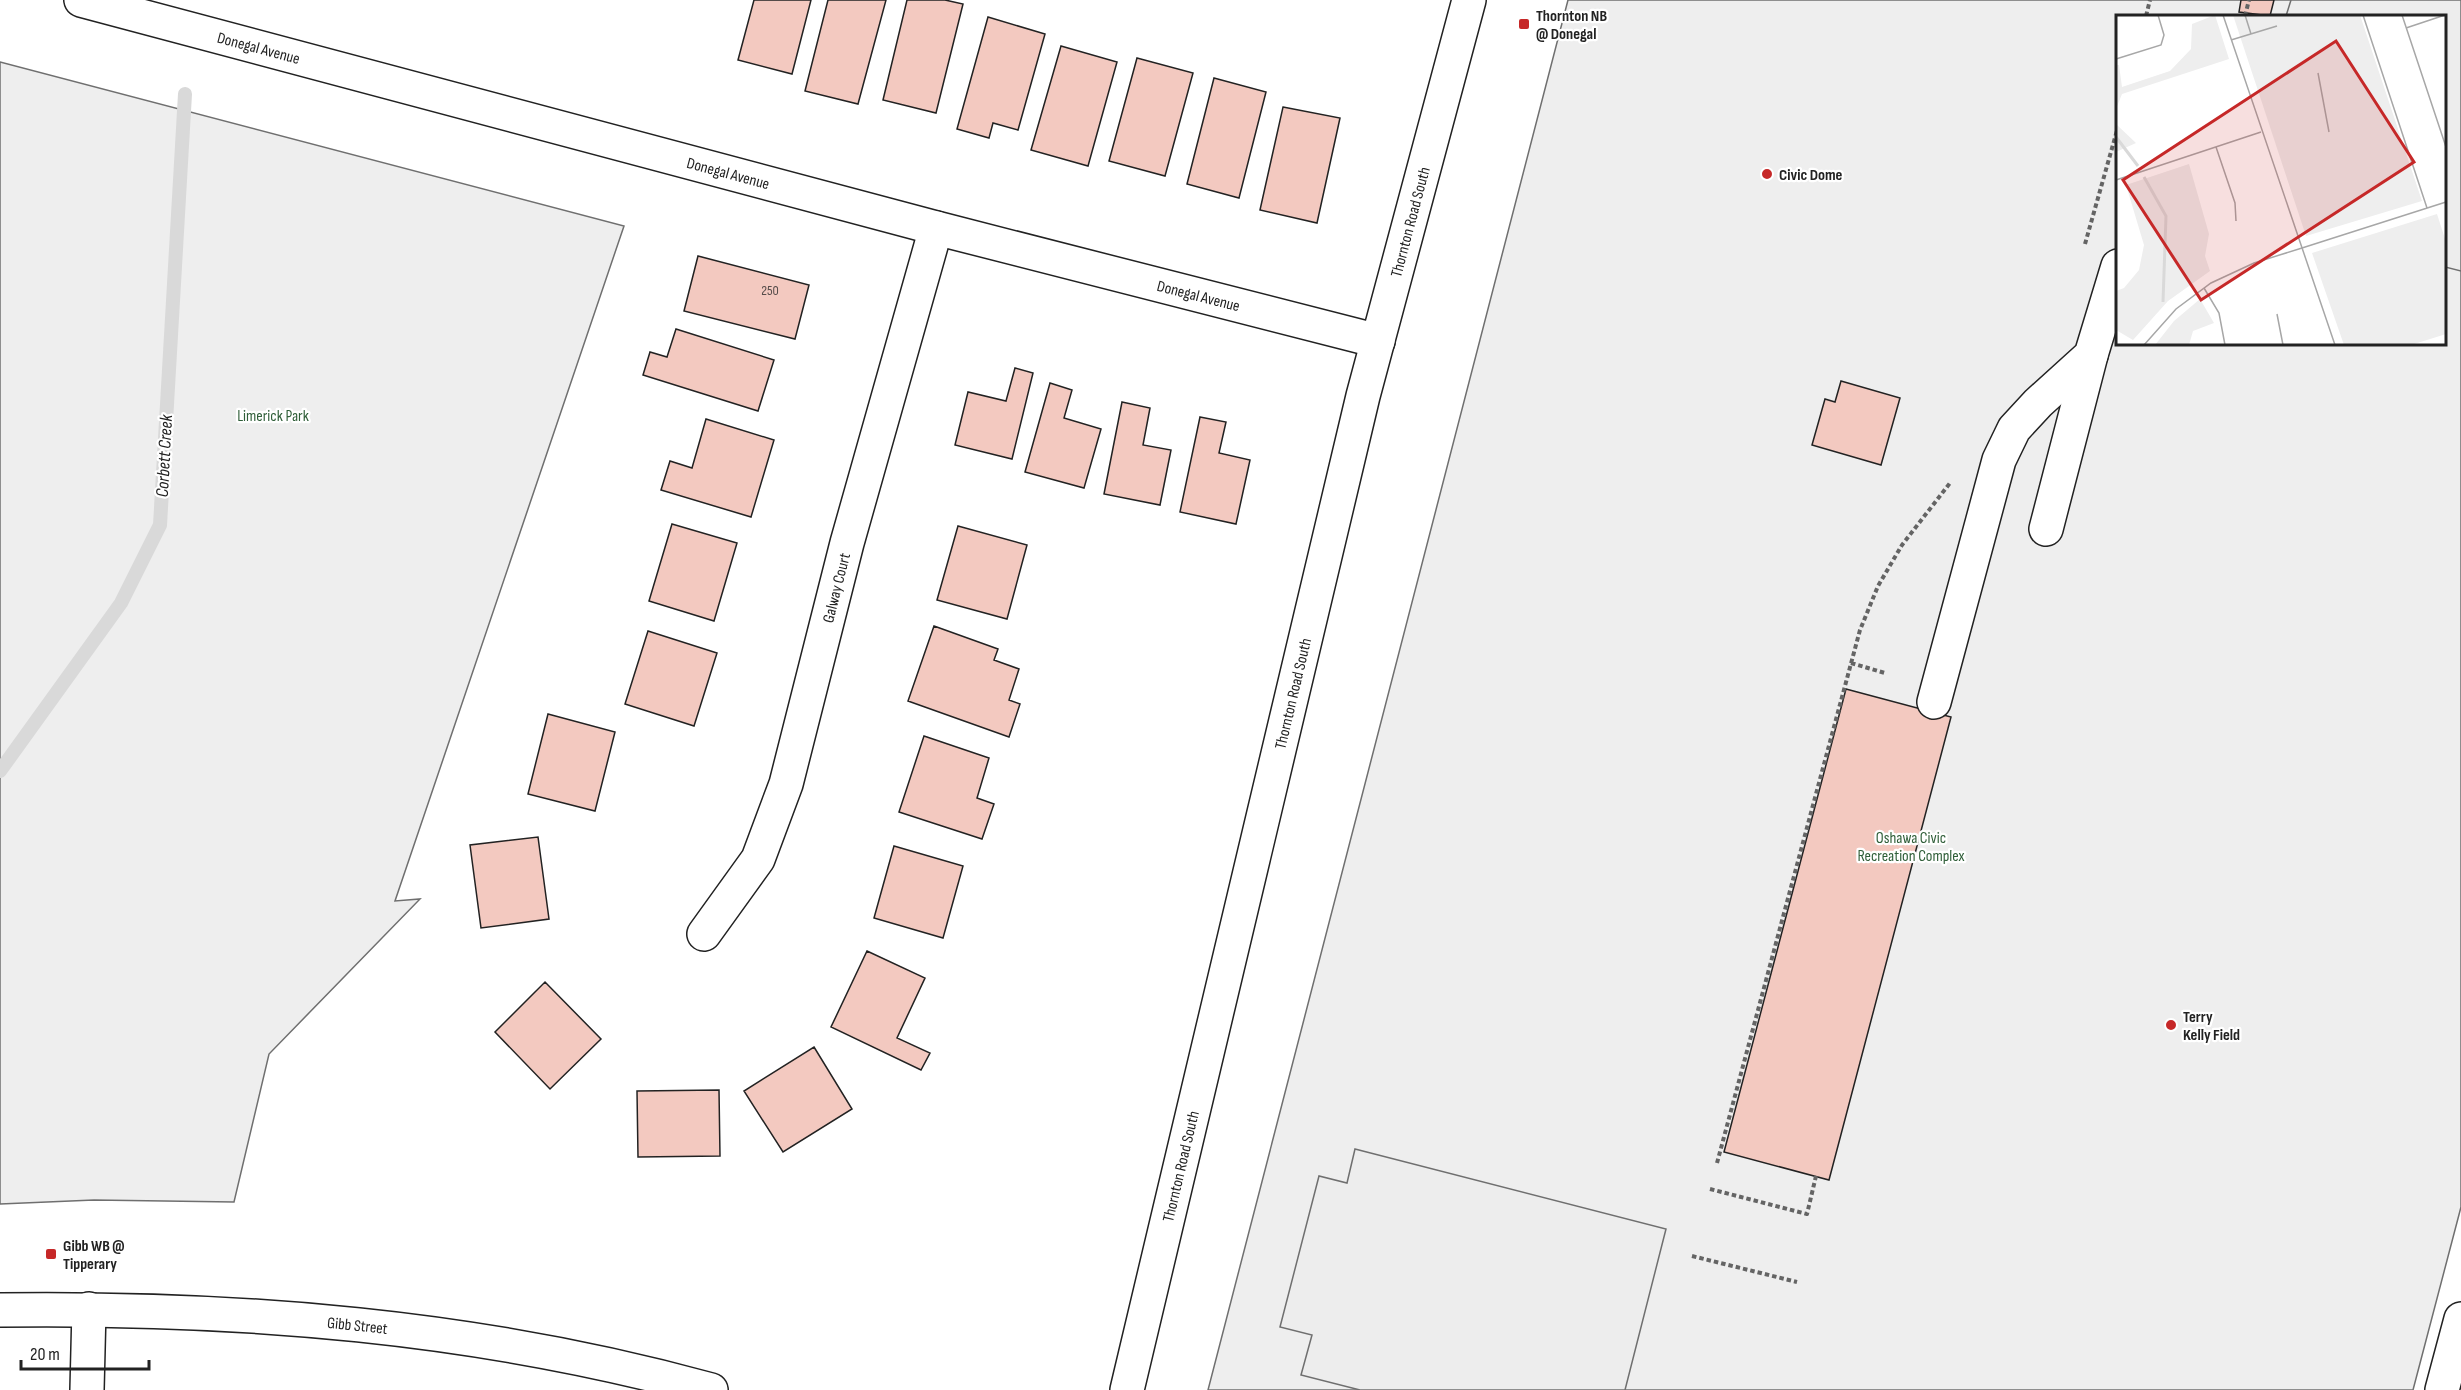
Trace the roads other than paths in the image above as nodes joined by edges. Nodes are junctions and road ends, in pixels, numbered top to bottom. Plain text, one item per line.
1 (81, 0) edge
2 (1469, 0) edge
3 (936, 228) junction
4 (2116, 273) edge
5 (1378, 341) junction
6 (2091, 355) junction
7 (2046, 529) dead end
8 (1934, 702) dead end
9 (704, 934) dead end
10 (89, 1309) junction
11 (0, 1310) edge
12 (2461, 1318) edge
13 (87, 1390) edge
14 (711, 1390) edge
15 (1127, 1390) edge
16 (2442, 1390) edge

1 - 3 street, Donegal Avenue
2 - 5 street, Thornton Road South
3 - 5 street, Donegal Avenue
3 - 9 street, Galway Court
4 - 6 street
5 - 15 street, Thornton Road South
6 - 7 street
6 - 8 street
10 - 11 street, Gibb Street
10 - 13 street
10 - 14 street, Gibb Street
12 - 16 street

